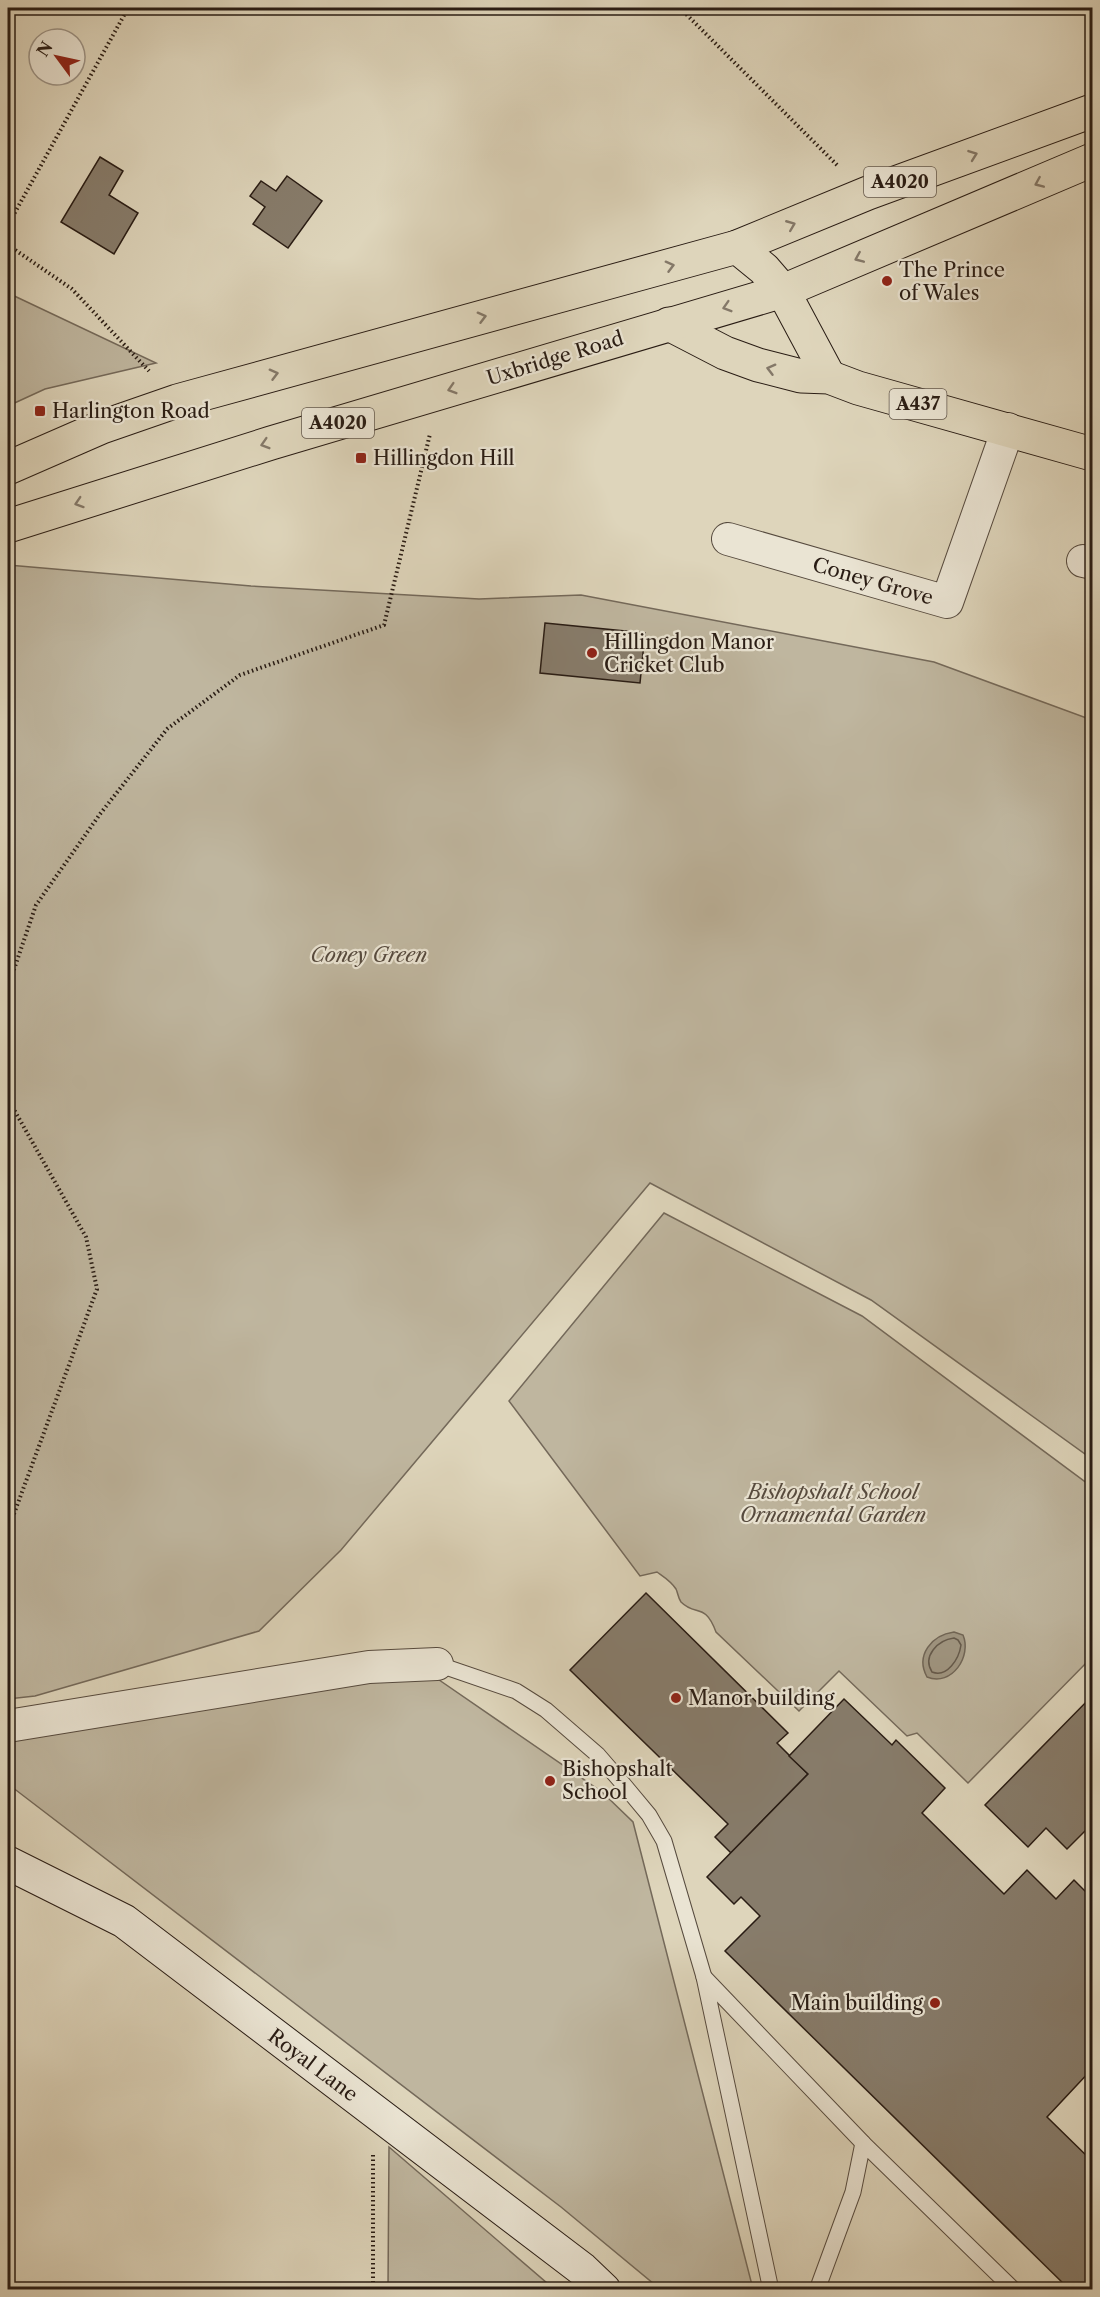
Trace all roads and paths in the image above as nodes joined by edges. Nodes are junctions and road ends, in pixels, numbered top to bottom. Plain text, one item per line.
1 (128, 8) edge
2 (680, 8) edge
3 (1092, 111) edge
4 (1092, 160) edge
5 (846, 174) dead end
6 (8, 225) edge
7 (8, 245) edge
8 (737, 247) junction
9 (783, 291) junction
10 (669, 324) junction
11 (829, 377) junction
12 (439, 393) junction
13 (177, 400) junction
14 (1008, 429) junction
15 (1092, 454) edge
16 (8, 468) edge
17 (8, 526) edge
18 (728, 539) dead end
19 (8, 987) edge
20 (8, 1100) edge
21 (8, 1530) edge
22 (437, 1664) joint
23 (8, 1726) edge
24 (8, 1863) edge
25 (704, 1977) junction
26 (373, 2110) junction
27 (864, 2143) junction
28 (373, 2289) edge
29 (604, 2289) edge
30 (771, 2289) edge
31 (817, 2289) edge
32 (1014, 2289) edge

1 - 6 path
2 - 5 path
8 -> 3 main road, A4020
4 -> 9 main road, Uxbridge Road / A4020
7 - 13 path
8 - 9 main road
13 -> 8 main road, A4020
9 -> 10 main road, Uxbridge Road / A4020
9 - 11 main road
11 -> 10 main road, A437
10 -> 12 main road, Uxbridge Road / A4020
11 - 14 main road, A437
12 -> 17 main road, Uxbridge Road / A4020
12 - 19 path
13 - 16 main road, A4020
14 - 15 main road, A437
14 - 18 street, Coney Grove
20 - 21 path
22 - 23 street
22 - 25 lane
24 - 26 street, Royal Lane
25 - 27 lane
25 - 30 lane
26 - 28 path
26 - 29 street, Royal Lane
27 - 31 lane
27 - 32 lane

